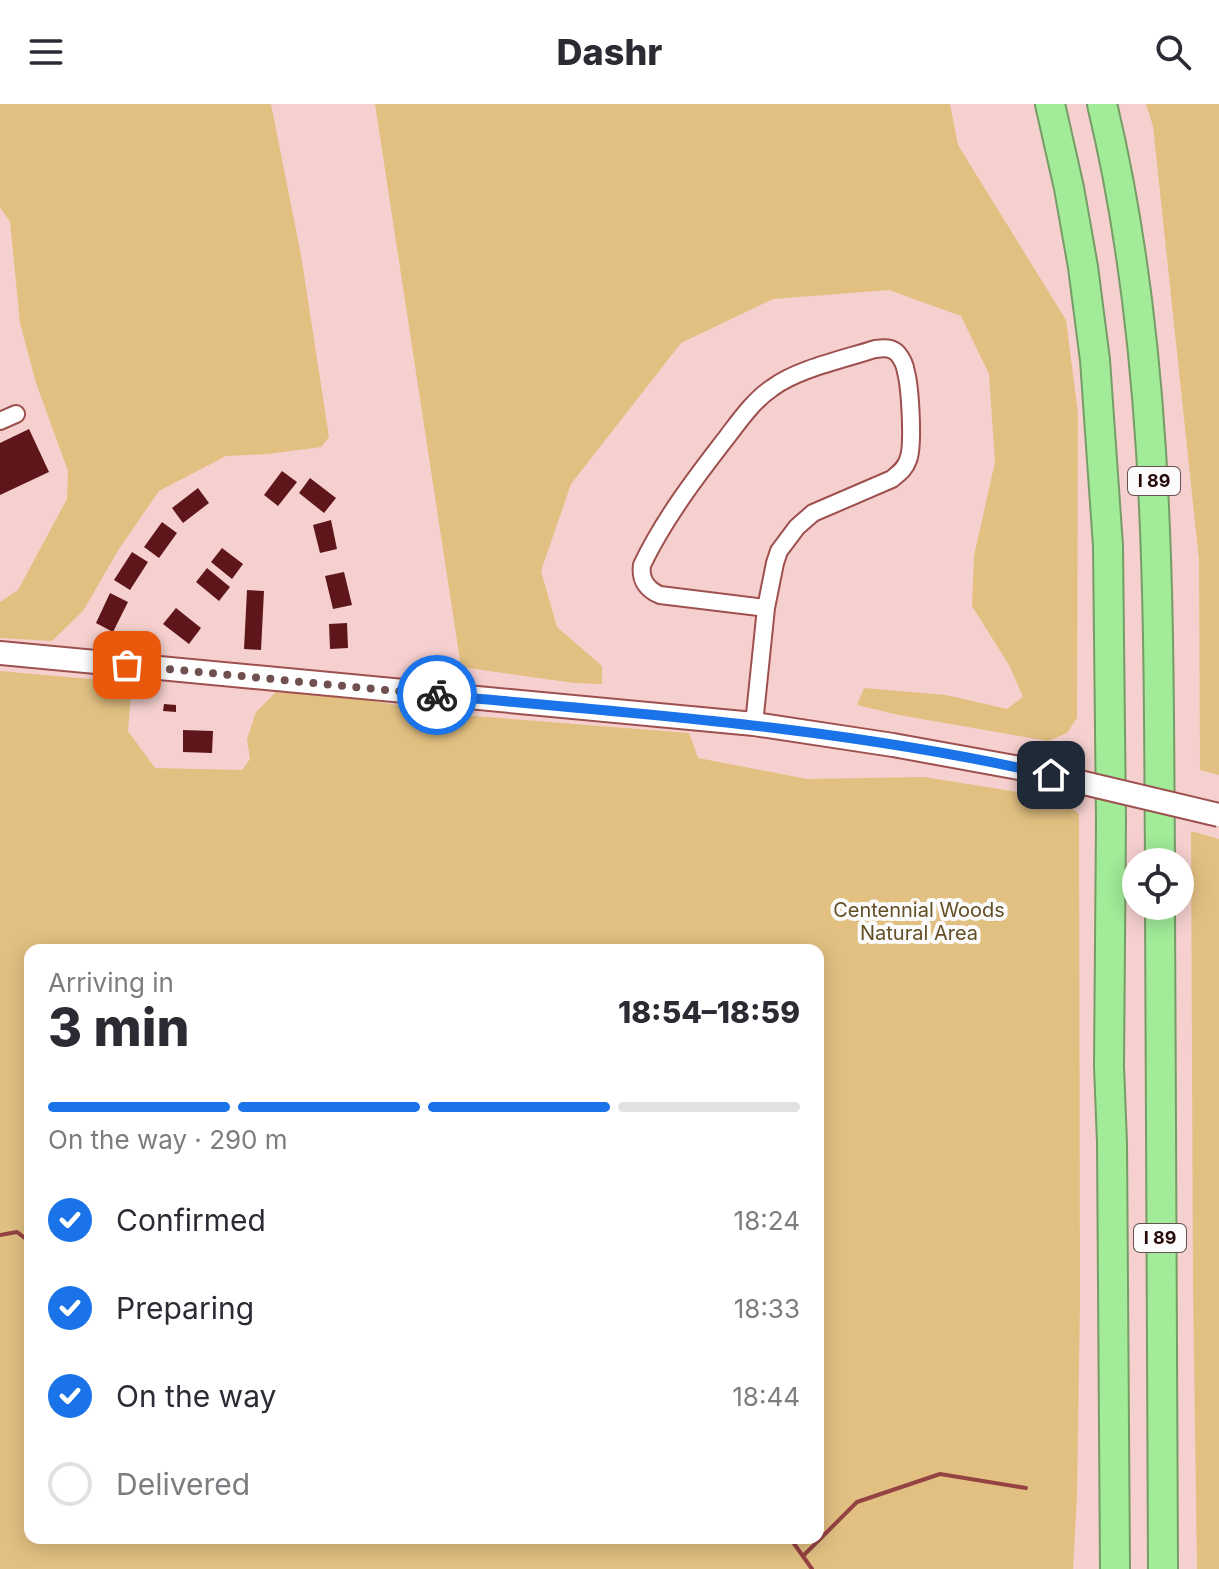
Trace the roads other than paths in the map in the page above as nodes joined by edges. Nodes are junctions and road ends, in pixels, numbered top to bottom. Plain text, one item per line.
1 (1050, 104) edge
2 (1102, 104) edge
3 (16, 414) dead end
4 (0, 421) edge
5 (766, 608) junction
6 (0, 653) edge
7 (754, 724) junction
8 (1219, 815) edge
9 (1160, 848) edge
10 (1160, 920) edge
11 (1115, 1569) edge
12 (1163, 1569) edge

1 - 11 highway, I 89
2 - 9 highway, I 89
3 - 4 street
5 - 5 street
5 - 7 street
6 - 7 street
7 - 8 street, bridge
10 - 12 highway, I 89

